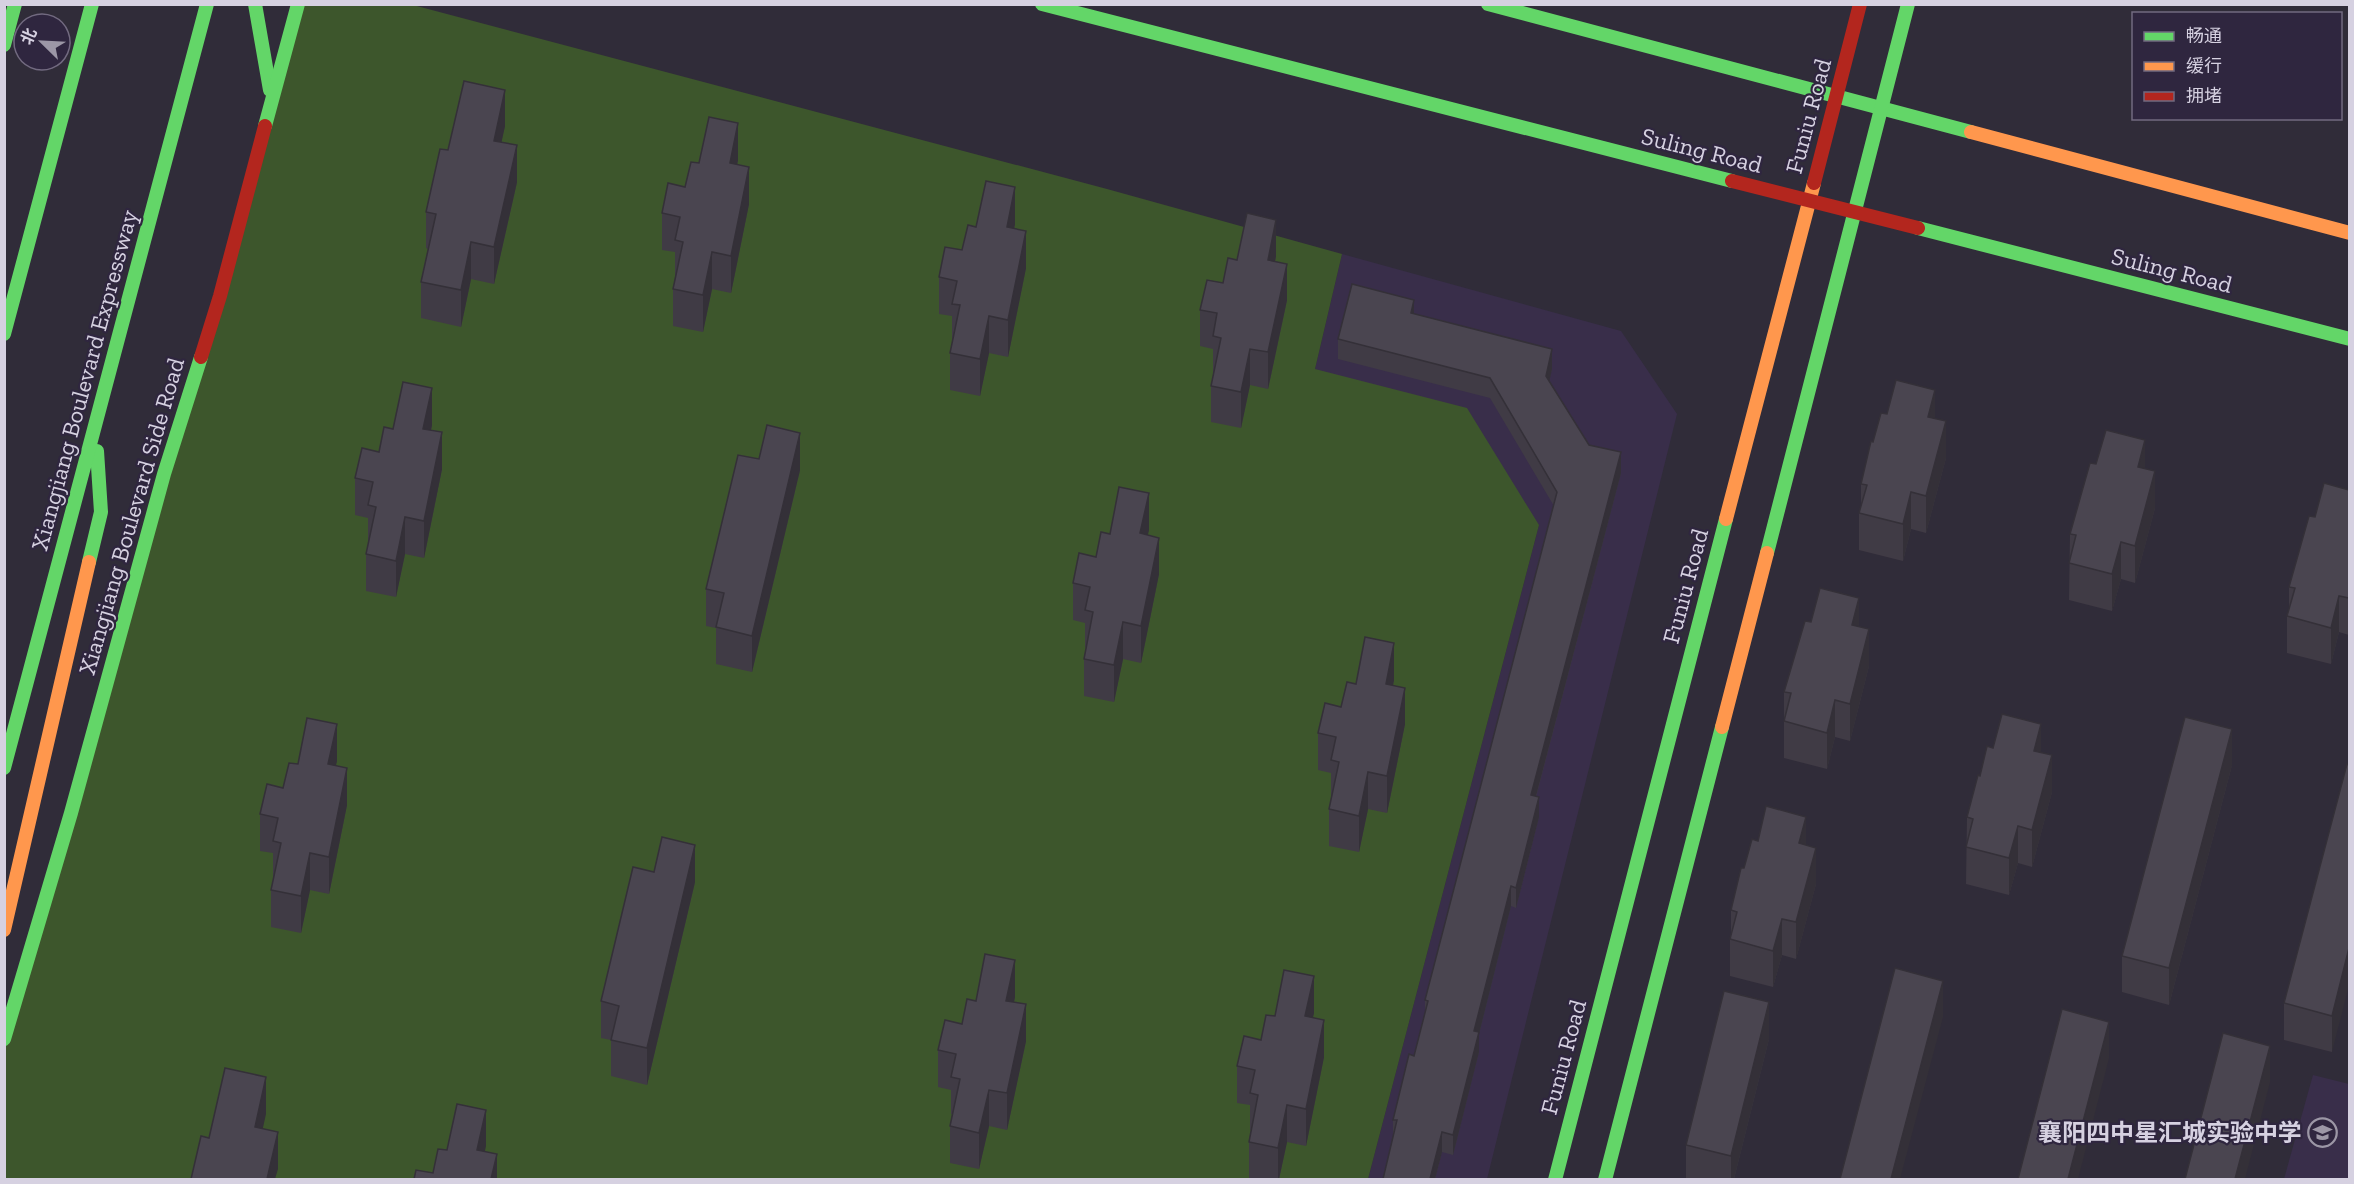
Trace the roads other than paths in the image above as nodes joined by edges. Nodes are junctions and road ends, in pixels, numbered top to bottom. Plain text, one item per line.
1 (92, 4) edge
2 (207, 4) edge
3 (255, 4) edge
4 (298, 4) edge
5 (1042, 4) edge
6 (1488, 4) edge
7 (1860, 4) edge
8 (1908, 4) edge
9 (15, 8) edge
10 (4, 45) edge
11 (1836, 97) junction
12 (272, 106) junction
13 (1881, 108) junction
14 (1809, 200) junction
15 (1854, 212) junction
16 (2349, 233) edge
17 (4, 334) edge
18 (2349, 339) edge
19 (95, 422) junction
20 (4, 768) edge
21 (4, 930) edge
22 (4, 1039) edge
23 (1555, 1179) edge
24 (1605, 1179) edge

1 - 17 main road
2 - 19 main road, Xiangjiang Boulevard Expressway
3 - 12 main road
4 - 12 main road, Xiangjiang Boulevard Side Road
5 - 14 main road, Suling Road
6 - 11 main road
7 - 11 main road, Funiu Road
8 - 13 main road
9 - 10 main road
11 - 13 main road
11 - 14 main road, Funiu Road
12 - 22 main road, Xiangjiang Boulevard Side Road
13 - 15 main road
13 - 16 main road
14 - 15 main road, Suling Road
14 - 23 main road, Funiu Road
15 - 18 main road, Suling Road
15 - 24 main road
19 - 20 main road, Xiangjiang Boulevard Expressway
19 - 21 main road

